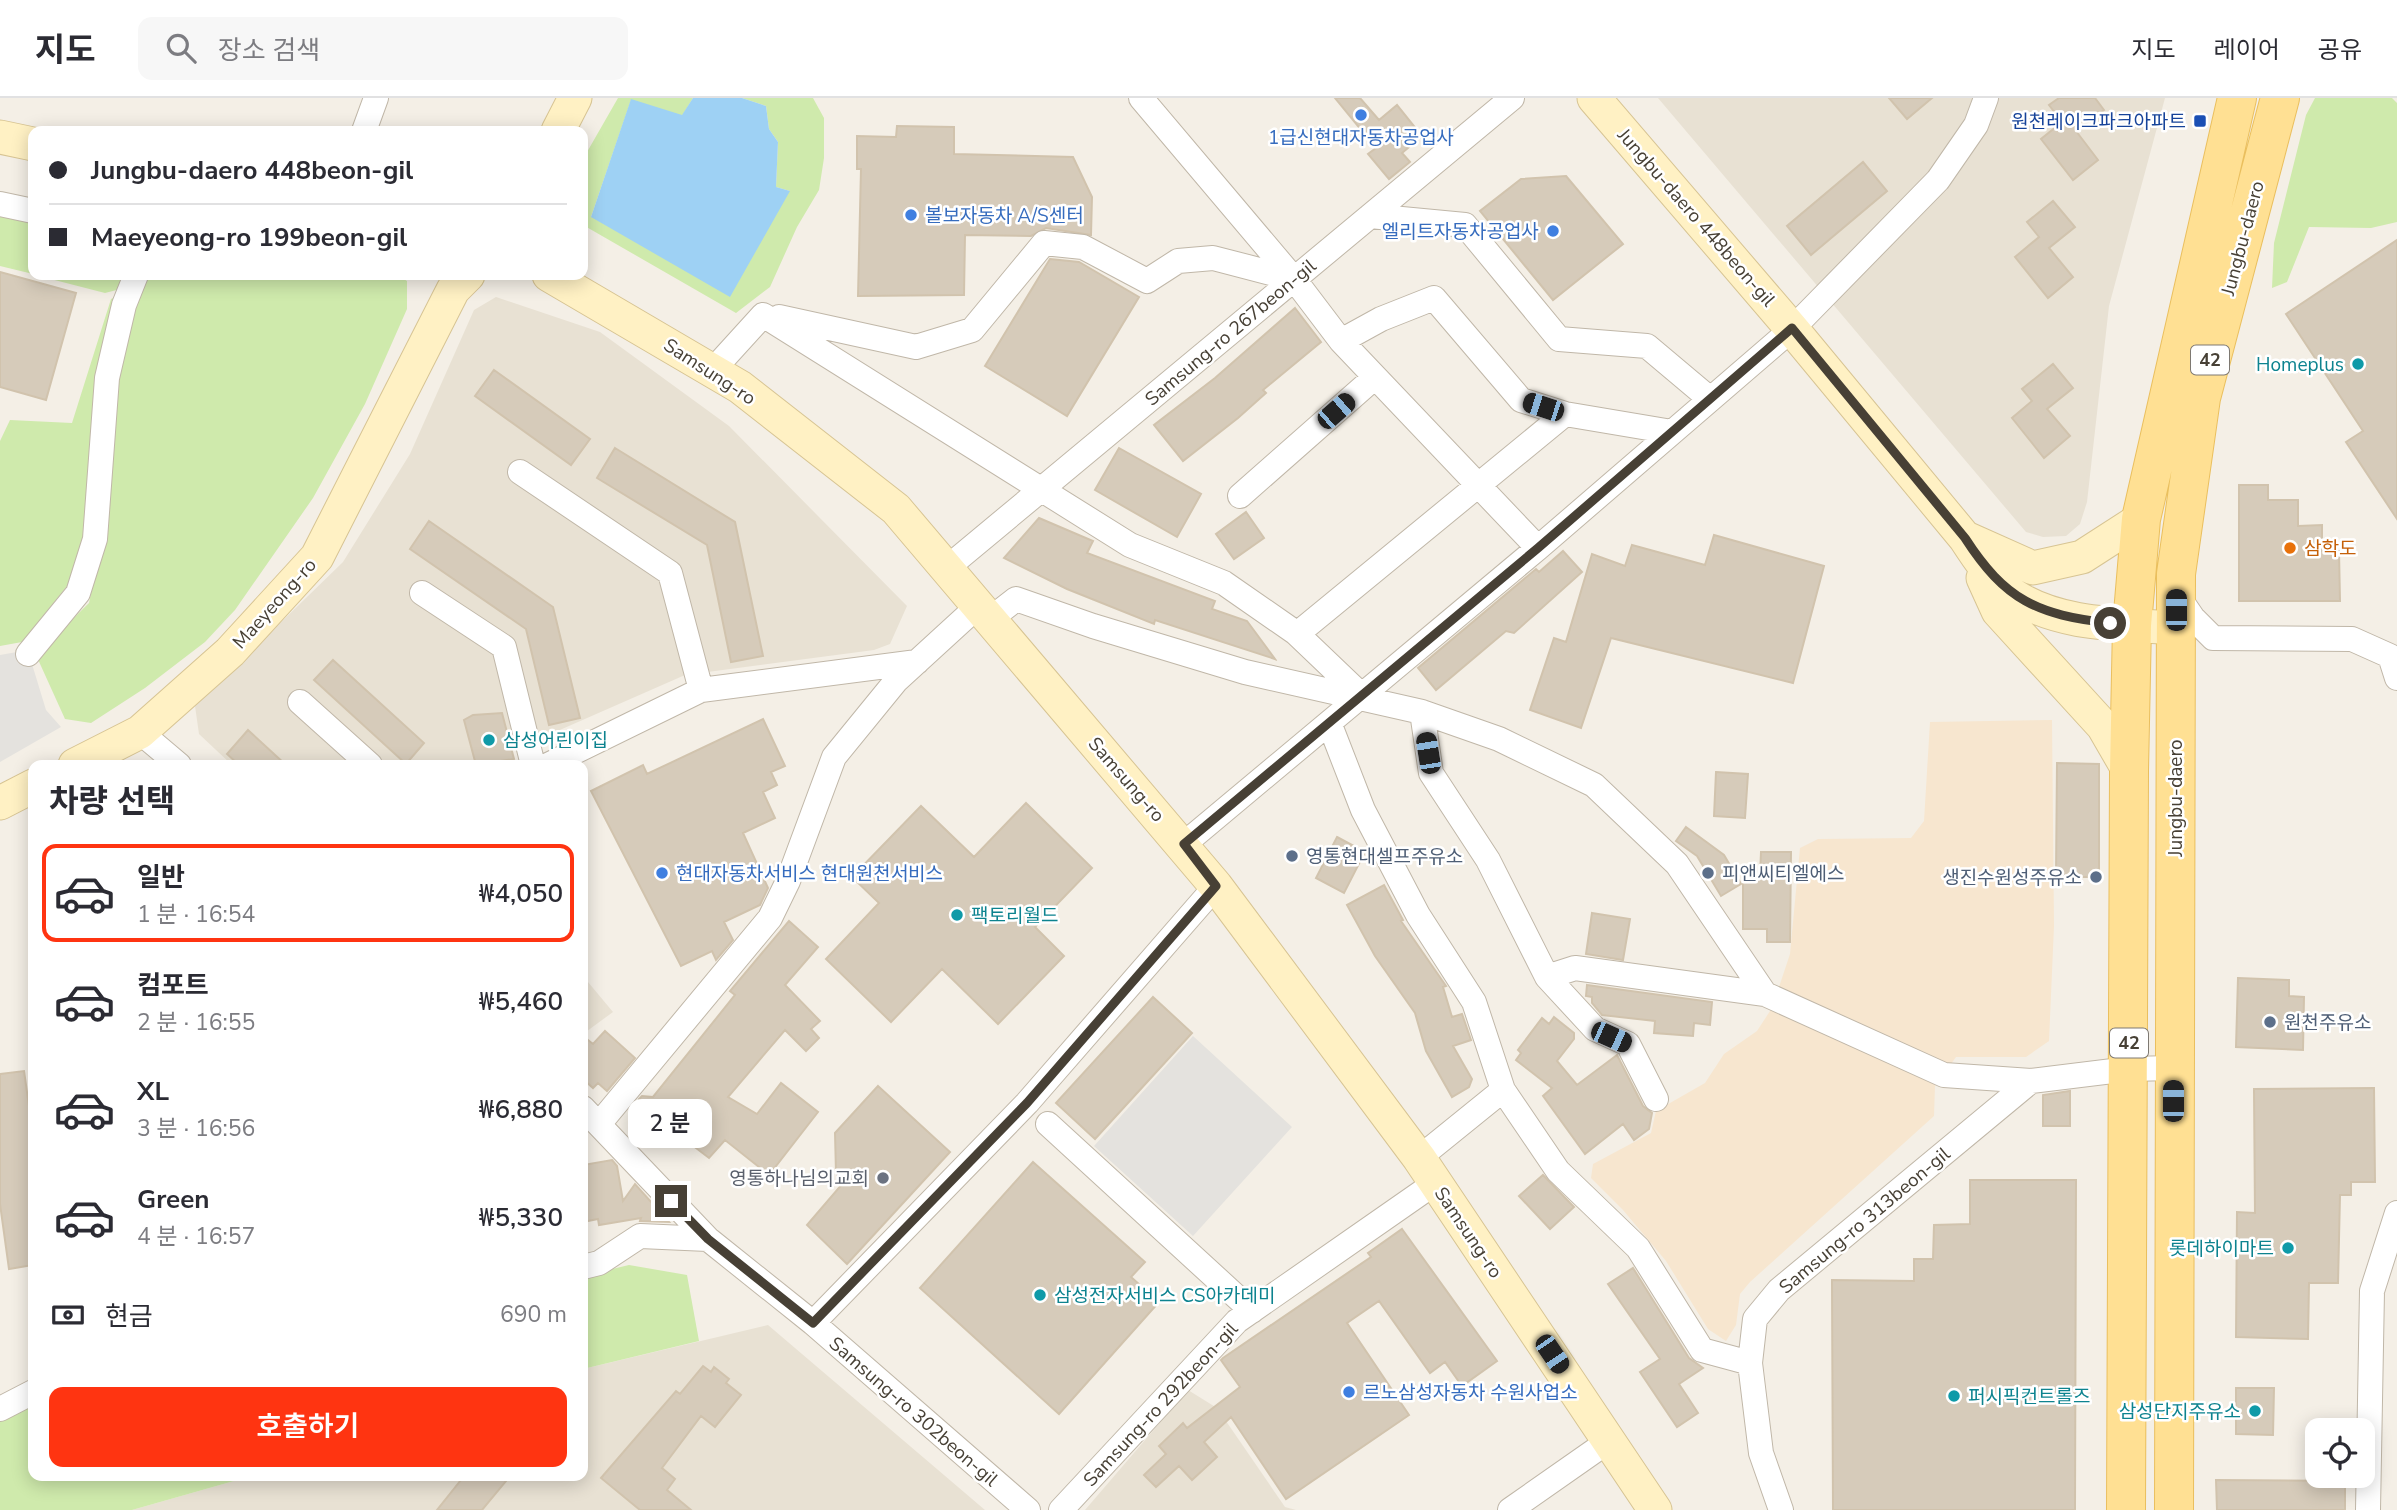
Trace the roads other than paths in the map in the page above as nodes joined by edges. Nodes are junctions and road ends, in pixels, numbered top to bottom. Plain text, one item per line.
1 (376, 98) edge
2 (575, 98) edge
3 (1141, 98) edge
4 (1512, 98) edge
5 (1594, 98) edge
6 (1986, 98) edge
7 (2238, 98) edge
8 (2280, 98) edge
9 (366, 126) edge
10 (561, 126) edge
11 (0, 137) edge
12 (28, 143) edge
13 (0, 204) edge
14 (28, 210) edge
15 (1370, 216) junction
16 (1294, 279) junction
17 (134, 280) edge
18 (463, 280) edge
19 (558, 280) edge
20 (763, 315) junction
21 (1792, 328) junction
22 (1341, 341) junction
23 (713, 370) junction
24 (1375, 377) junction
25 (1710, 399) junction
26 (1565, 414) junction
27 (1672, 432) junction
28 (520, 472) dead end
29 (1477, 487) junction
30 (1039, 490) junction
31 (1240, 496) dead end
32 (2141, 519) junction
33 (1965, 538) junction
34 (1538, 548) junction
35 (948, 567) junction
36 (422, 593) dead end
37 (2176, 610) junction
38 (984, 613) junction
39 (2132, 625) junction
40 (1297, 634) junction
41 (2213, 638) junction
42 (28, 654) dead end
43 (917, 662) junction
44 (2175, 673) junction
45 (2397, 678) edge
46 (701, 690) junction
47 (1363, 696) junction
48 (300, 702) dead end
49 (1422, 712) junction
50 (2130, 721) junction
51 (1330, 725) junction
52 (140, 732) junction
53 (85, 760) edge
54 (173, 760) edge
55 (364, 760) edge
56 (532, 760) edge
57 (558, 760) edge
58 (2129, 771) junction
59 (28, 789) edge
60 (0, 803) edge
61 (1184, 844) junction
62 (2174, 858) junction
63 (1216, 886) junction
64 (1547, 977) junction
65 (1765, 995) junction
66 (2173, 1068) junction
67 (2129, 1069) junction
68 (2031, 1081) junction
69 (1503, 1090) junction
70 (1656, 1099) dead end
71 (591, 1116) edge
72 (1048, 1124) dead end
73 (1427, 1171) junction
74 (2397, 1213) edge
75 (708, 1239) junction
76 (588, 1266) edge
77 (1252, 1311) junction
78 (813, 1323) junction
79 (1750, 1363) junction
80 (28, 1395) edge
81 (0, 1409) edge
82 (1610, 1440) junction
83 (1027, 1510) edge
84 (1061, 1510) edge
85 (1510, 1510) edge
86 (1655, 1510) edge
87 (1781, 1510) edge
88 (2126, 1510) edge
89 (2174, 1510) edge
90 (2368, 1510) edge

1 - 9 street
2 - 10 street
3 - 16 street
4 - 15 street, Samsung-ro 267beon-gil
5 - 21 street, Jungbu-daero 448beon-gil
6 - 21 street
7 - 32 main road, Jungbu-daero / 42
8 - 37 main road, Jungbu-daero / 42
11 - 12 street
13 - 14 street
15 - 16 street, Samsung-ro 267beon-gil
15 - 25 street
16 - 20 street
16 - 22 street
16 - 30 street, Samsung-ro 267beon-gil
17 - 42 street
18 - 52 street, Maeyeong-ro
19 - 23 street, Samsung-ro
20 - 23 street
20 - 30 street
21 - 25 street
21 - 33 street, Jungbu-daero 448beon-gil
22 - 24 street
22 - 26 street
23 - 35 street, Samsung-ro
24 - 29 street
24 - 31 street
25 - 27 street
26 - 27 street
26 - 29 street
27 - 34 street
28 - 46 street
29 - 34 street
29 - 40 street
30 - 35 street, Samsung-ro 267beon-gil
30 - 40 street
32 - 33 street
32 - 39 main road, Jungbu-daero / 42
33 - 39 street, Jungbu-daero 448beon-gil
33 - 58 street
34 - 47 street
35 - 38 street, Samsung-ro
36 - 56 street
37 - 39 street, Jungbu-daero 448beon-gil
37 - 41 street
37 - 44 main road, Jungbu-daero / 42
38 - 43 street
38 - 47 street
38 - 61 street, Samsung-ro
39 - 50 main road, Jungbu-daero / 42
40 - 47 street
41 - 44 street
41 - 45 street
43 - 46 street
43 - 71 street
44 - 62 main road, Jungbu-daero / 42
46 - 57 street
47 - 49 street
47 - 51 street
48 - 55 street
49 - 64 street
49 - 65 street
50 - 58 main road, Jungbu-daero / 42
50 - 62 main road
51 - 61 street
51 - 69 street
52 - 53 street, Maeyeong-ro
52 - 54 street
58 - 67 main road, Jungbu-daero / 42
59 - 60 street
61 - 63 street, Samsung-ro
62 - 66 main road, Jungbu-daero / 42
63 - 73 street, Samsung-ro
63 - 78 street
64 - 65 street
64 - 70 street
65 - 68 street
66 - 67 street
66 - 89 main road, Jungbu-daero / 42
67 - 68 street
67 - 88 main road, Jungbu-daero / 42
68 - 79 street, Samsung-ro 313beon-gil
69 - 73 street, Samsung-ro 292beon-gil
69 - 79 street
71 - 75 street, Samsung-ro 302beon-gil
72 - 77 street
73 - 77 street, Samsung-ro 292beon-gil
73 - 82 street, Samsung-ro
74 - 90 street
75 - 76 street
75 - 78 street, Samsung-ro 302beon-gil
77 - 84 street, Samsung-ro 292beon-gil
78 - 83 street, Samsung-ro 302beon-gil
79 - 87 street, Samsung-ro 313beon-gil
80 - 81 street
82 - 85 street
82 - 86 street, Samsung-ro

